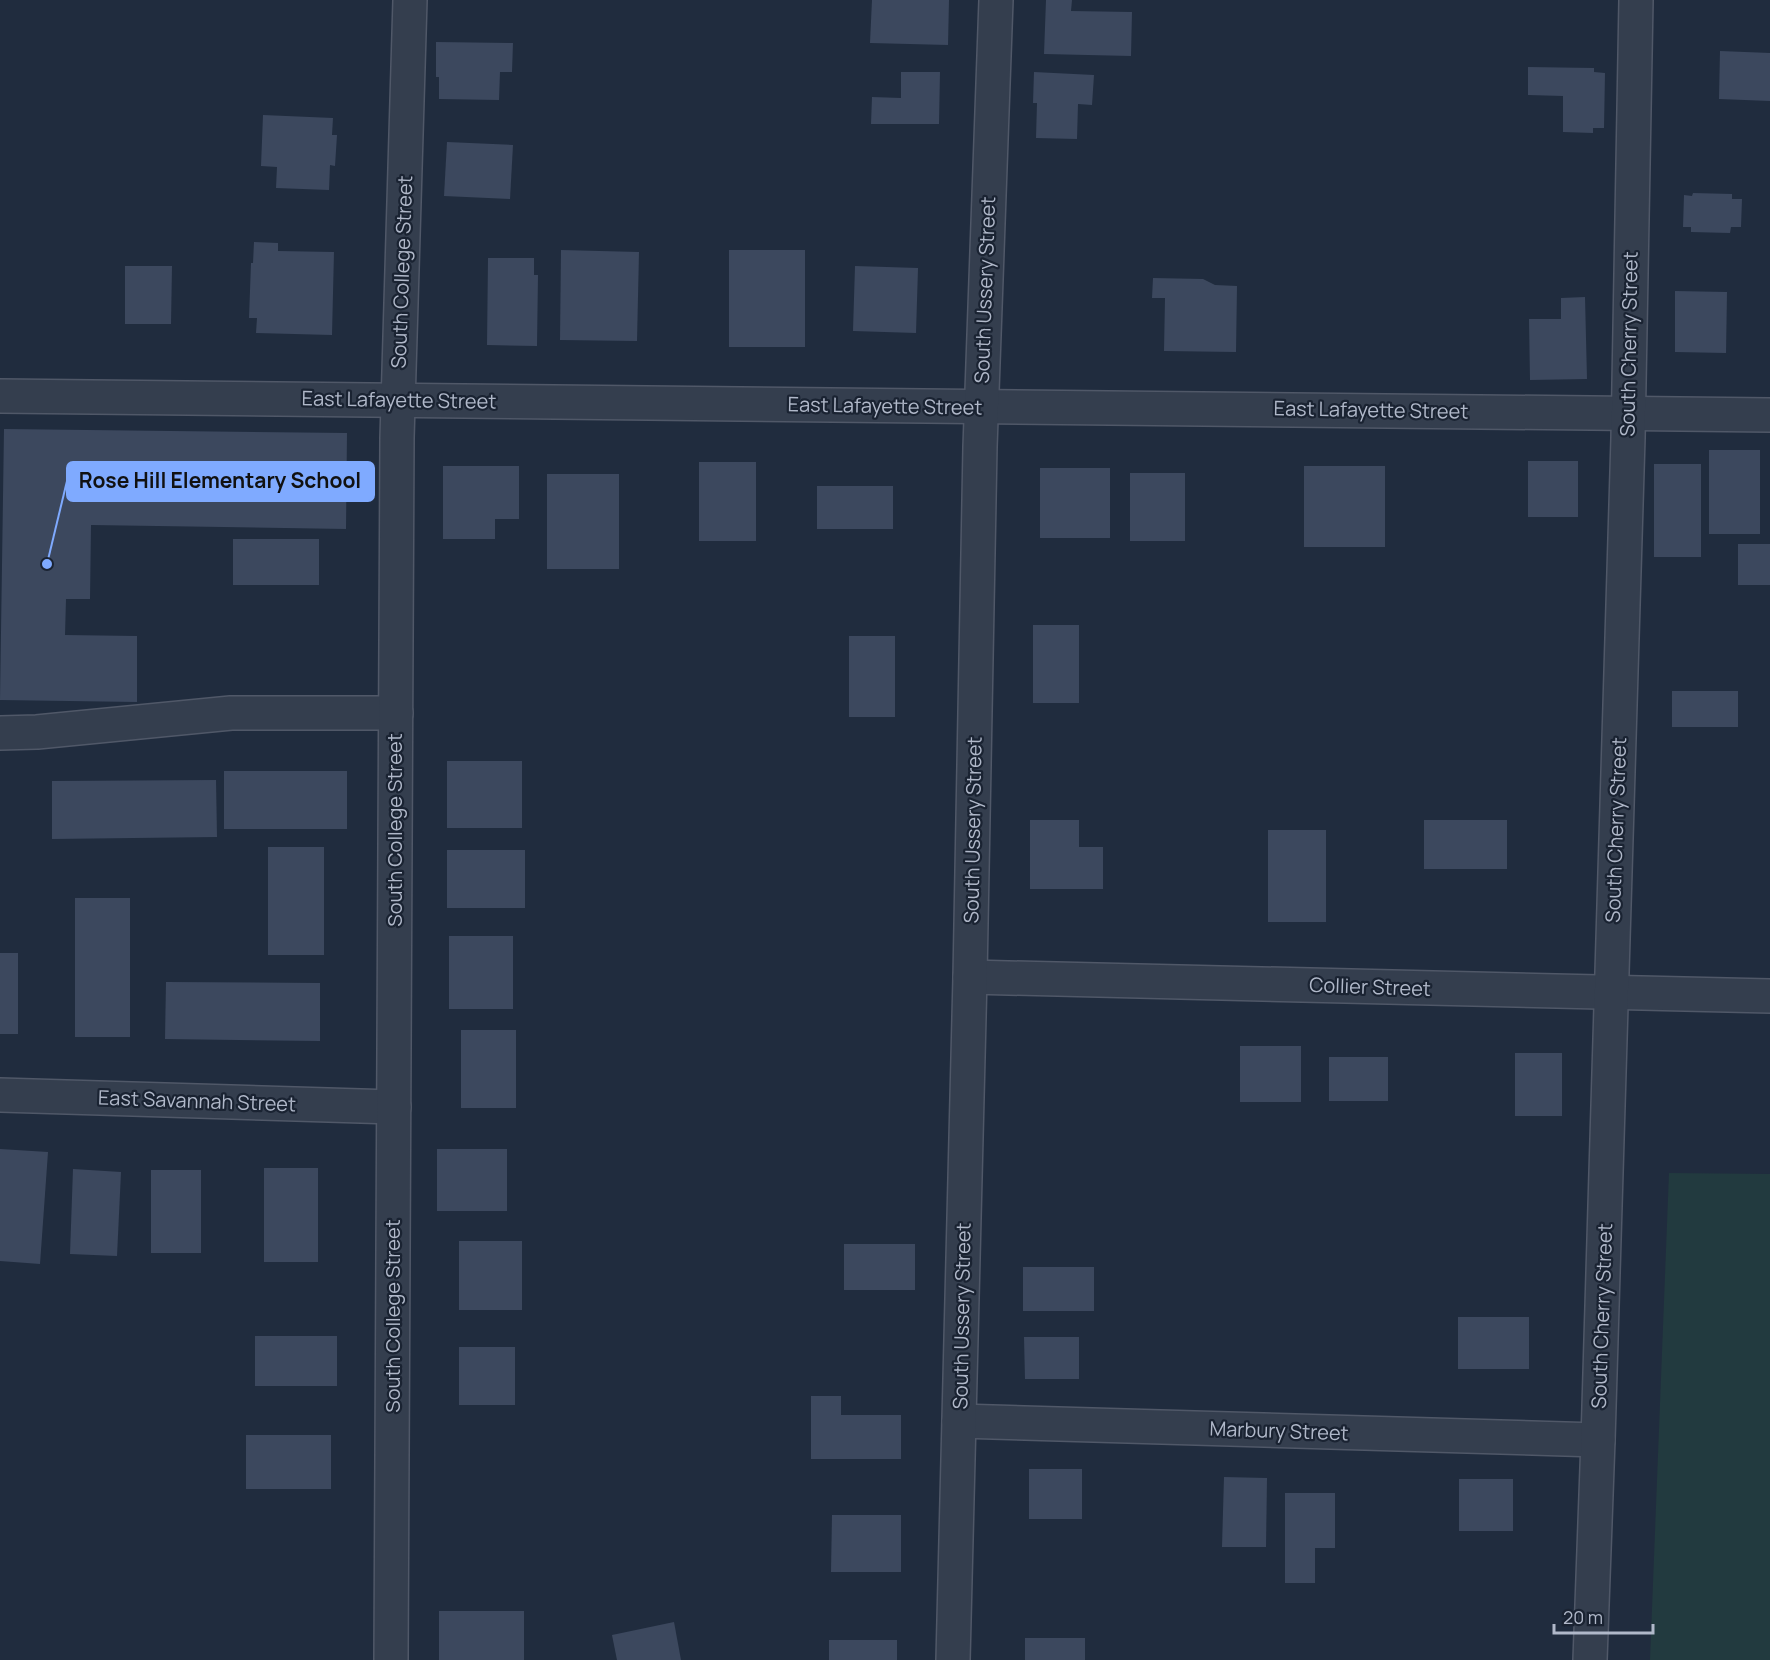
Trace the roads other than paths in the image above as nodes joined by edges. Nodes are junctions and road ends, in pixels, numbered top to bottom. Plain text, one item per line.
1 (410, 0) edge
2 (996, 0) edge
3 (1636, 0) edge
4 (0, 396) edge
5 (398, 400) junction
6 (981, 407) junction
7 (1628, 413) junction
8 (1770, 414) edge
9 (396, 712) junction
10 (0, 733) edge
11 (970, 977) junction
12 (1611, 994) junction
13 (1770, 996) edge
14 (0, 1095) edge
15 (394, 1107) junction
16 (959, 1421) junction
17 (1598, 1440) junction
18 (392, 1660) edge
19 (953, 1660) edge
20 (1590, 1660) edge

1 - 5 street, South College Street
2 - 6 street, South Ussery Street
3 - 7 street, South Cherry Street
4 - 5 street, East Lafayette Street
5 - 6 street, East Lafayette Street
5 - 9 street, South College Street
6 - 7 street, East Lafayette Street
6 - 11 street, South Ussery Street
7 - 8 street, East Lafayette Street
7 - 12 street, South Cherry Street
9 - 10 street
9 - 15 street, South College Street
11 - 12 street, Collier Street
11 - 16 street, South Ussery Street
12 - 13 street, Collier Street
12 - 17 street, South Cherry Street
14 - 15 street, East Savannah Street
15 - 18 street, South College Street
16 - 17 street, Marbury Street
16 - 19 street, South Ussery Street
17 - 20 street, South Cherry Street

